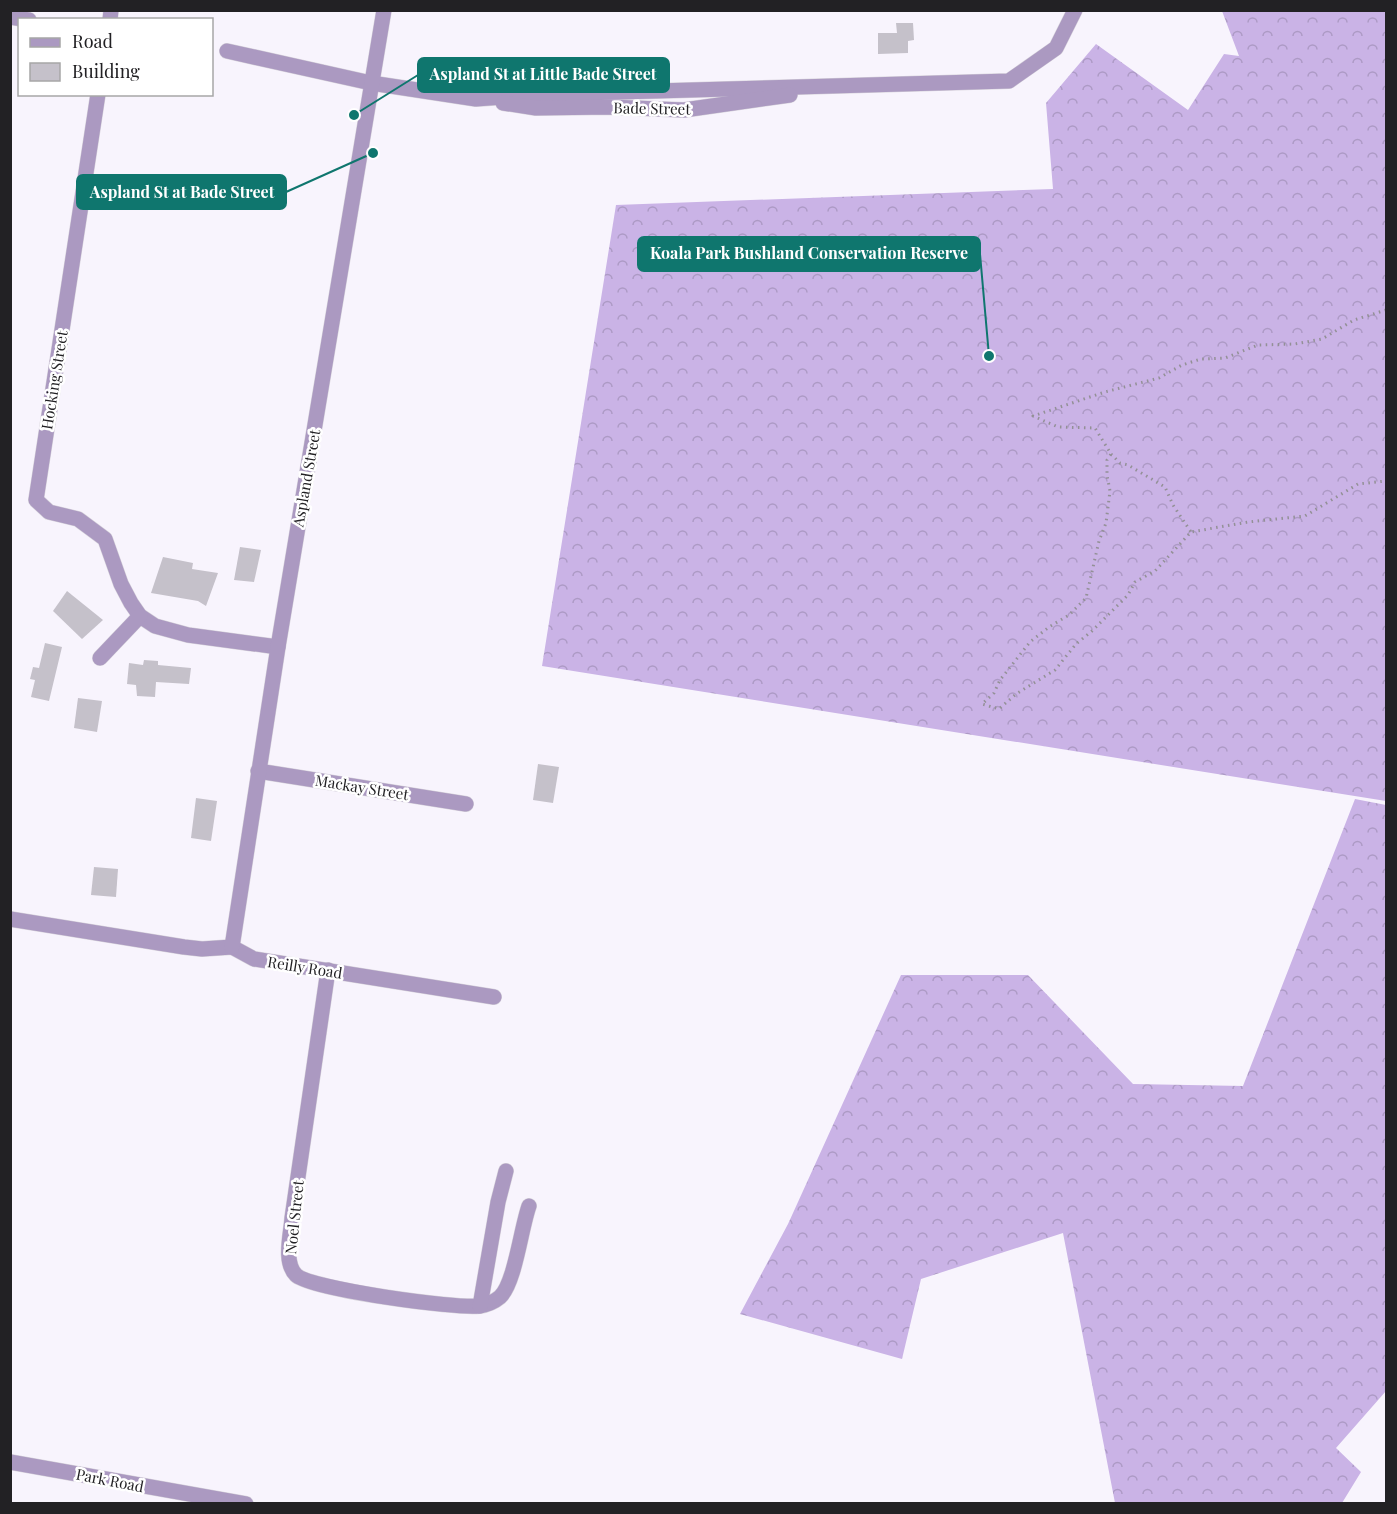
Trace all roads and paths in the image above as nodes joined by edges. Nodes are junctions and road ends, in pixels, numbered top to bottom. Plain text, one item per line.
1 (384, 10) edge
2 (1076, 10) edge
3 (226, 51) dead end
4 (372, 83) junction
5 (99, 96) edge
6 (1386, 310) edge
7 (1111, 454) junction
8 (1386, 481) edge
9 (1191, 532) junction
10 (140, 616) junction
11 (278, 647) junction
12 (100, 658) dead end
13 (258, 771) junction
14 (466, 804) dead end
15 (10, 919) edge
16 (232, 947) junction
17 (328, 970) junction
18 (494, 997) dead end
19 (506, 1171) dead end
20 (529, 1206) dead end
21 (480, 1306) junction
22 (10, 1462) edge
23 (246, 1503) edge

1 - 4 street, Aspland Street
2 - 4 street, Bade Street
3 - 4 street, Bade Street
4 - 11 street, Aspland Street
5 - 10 street, Hocking Street
6 - 7 path
7 - 9 path
7 - 9 path
8 - 9 path
10 - 11 street
10 - 12 street
11 - 13 street, Aspland Street
13 - 14 street, Mackay Street
13 - 16 street, Aspland Street
15 - 16 street, Reilly Road
16 - 17 street, Reilly Road
17 - 18 street, Reilly Road
17 - 21 street, Noel Street
19 - 21 street
20 - 21 street
22 - 23 street, Park Road

